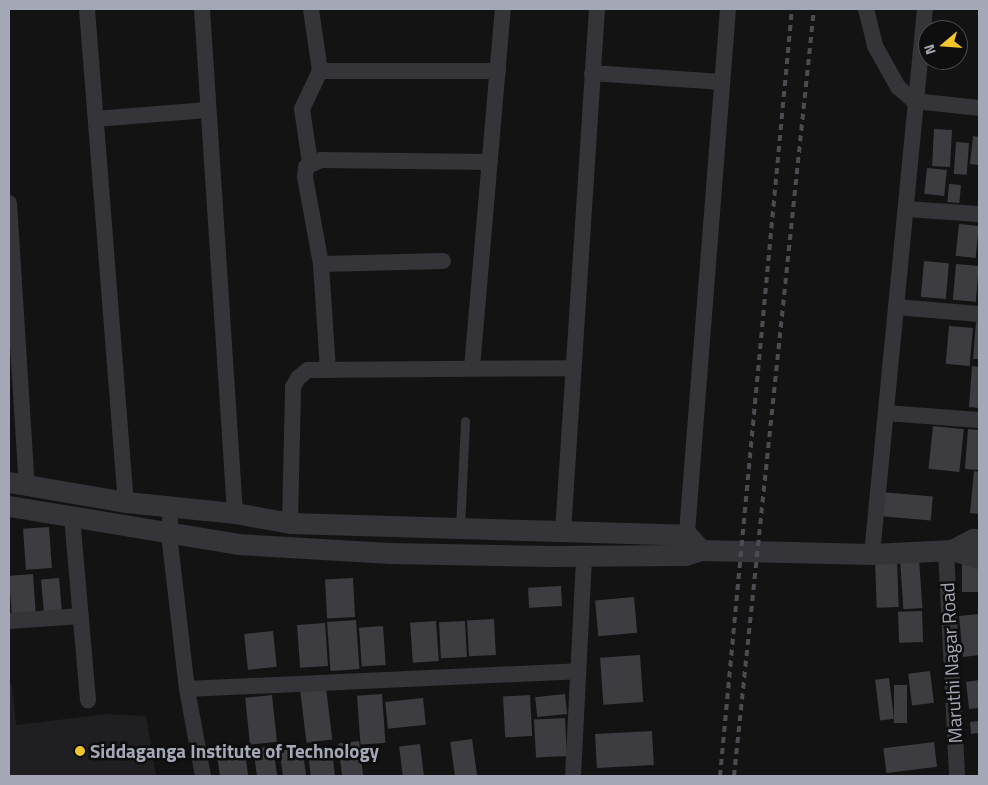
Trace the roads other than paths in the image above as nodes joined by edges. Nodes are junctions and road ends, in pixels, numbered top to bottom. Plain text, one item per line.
1 (87, 9) edge
2 (202, 9) edge
3 (311, 9) edge
4 (503, 9) edge
5 (597, 9) edge
6 (728, 9) edge
7 (866, 9) edge
8 (925, 9) edge
9 (320, 71) junction
10 (498, 71) junction
11 (592, 73) junction
12 (722, 82) junction
13 (914, 101) junction
14 (979, 108) edge
15 (207, 110) junction
16 (96, 119) junction
17 (490, 162) junction
18 (310, 163) junction
19 (9, 203) edge
20 (906, 209) junction
21 (979, 214) edge
22 (443, 261) dead end
23 (321, 264) junction
24 (896, 307) junction
25 (979, 314) edge
26 (472, 368) junction
27 (573, 368) junction
28 (328, 370) junction
29 (886, 413) junction
30 (979, 420) edge
31 (465, 421) dead end
32 (18, 485) edge
33 (126, 502) junction
34 (9, 506) edge
35 (171, 507) junction
36 (235, 513) junction
37 (72, 518) junction
38 (290, 523) junction
39 (460, 530) junction
40 (563, 532) junction
41 (169, 534) junction
42 (979, 539) edge
43 (691, 547) junction
44 (949, 550) junction
45 (872, 554) junction
46 (584, 556) junction
47 (979, 558) edge
48 (81, 616) junction
49 (9, 621) edge
50 (578, 671) junction
51 (187, 689) junction
52 (88, 700) dead end
53 (203, 776) edge
54 (573, 776) edge
55 (956, 776) edge

1 - 16 street
2 - 15 street
3 - 9 street
4 - 10 street
5 - 11 street
6 - 12 street
7 - 13 street
8 - 13 street
9 - 10 street
9 - 18 street
10 - 17 street
11 - 12 street
11 - 27 street
12 - 43 street
13 - 14 street
13 - 20 street
15 - 16 street
15 - 36 street
16 - 33 street
17 - 18 street
17 - 26 street
18 - 23 street
19 - 32 street
20 - 21 street
20 - 24 street
22 - 23 street
23 - 28 street
24 - 25 street
24 - 29 street
26 - 27 street
26 - 28 street
27 - 40 street
28 - 38 street
29 - 30 street
29 - 45 street
31 - 39 lane
32 - 33 street
33 - 35 street
34 - 37 street
35 - 36 street
35 - 41 street
36 - 38 street
37 - 41 street
37 - 48 street
38 - 39 street
39 - 40 street
40 - 43 street
41 - 46 street
41 - 51 street
42 - 44 street
43 - 45 street
43 - 46 street
44 - 45 street
44 - 47 street
44 - 55 street, Maruthi Nagar Road
46 - 50 street
48 - 49 street
48 - 52 street
50 - 51 street
50 - 54 street
51 - 53 street

